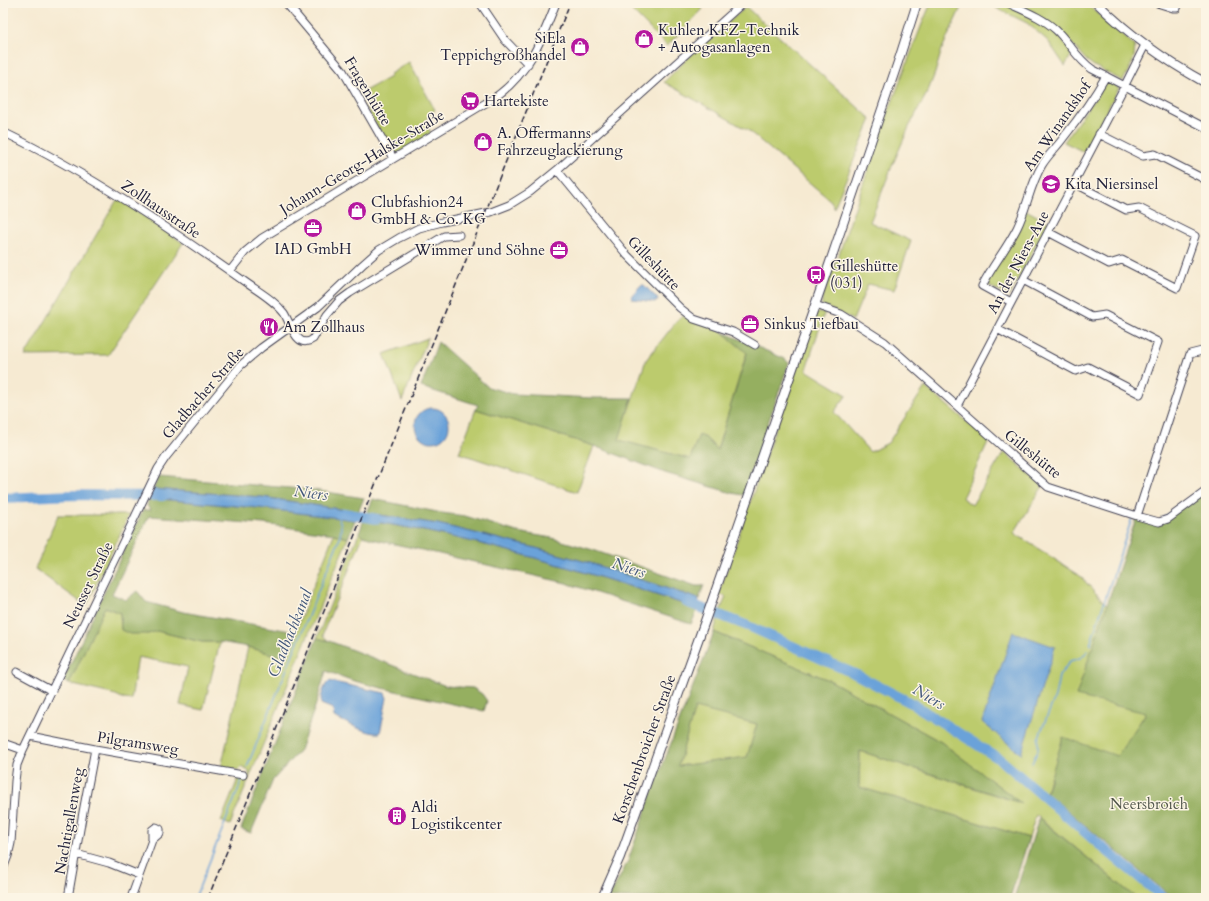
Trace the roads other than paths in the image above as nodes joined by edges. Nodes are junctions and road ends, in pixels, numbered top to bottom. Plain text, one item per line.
1 (286, 3) edge
2 (480, 3) edge
3 (556, 3) edge
4 (743, 3) edge
5 (917, 3) edge
6 (1097, 3) edge
7 (1157, 3) edge
8 (1179, 3) edge
9 (1010, 4) edge
10 (1145, 45) junction
11 (528, 64) junction
12 (1106, 76) junction
13 (1206, 84) edge
14 (1125, 86) junction
15 (1206, 128) edge
16 (3, 132) edge
17 (1099, 134) junction
18 (393, 158) junction
19 (557, 170) junction
20 (1206, 180) edge
21 (1074, 183) junction
22 (1048, 232) junction
23 (459, 235) dead end
24 (230, 271) junction
25 (1023, 280) junction
26 (1011, 302) junction
27 (815, 305) junction
28 (292, 326) junction
29 (997, 329) junction
30 (755, 345) dead end
31 (1206, 350) edge
32 (957, 406) junction
33 (148, 490) joint
34 (1206, 491) edge
35 (1137, 516) junction
36 (17, 672) dead end
37 (52, 691) junction
38 (30, 736) junction
39 (3, 743) edge
40 (95, 749) junction
41 (23, 750) junction
42 (243, 774) dead end
43 (152, 840) dead end
44 (76, 854) junction
45 (3, 869) edge
46 (139, 875) junction
47 (68, 898) edge
48 (131, 898) edge
49 (602, 898) edge

1 - 18 street, Fragenhütte
2 - 11 street
3 - 11 street, Johann-Georg-Halske-Straße
4 - 19 street, Gladbacher Straße
5 - 27 main road, Korschenbroicher Straße
6 - 10 main road
7 - 8 street
9 - 12 street
10 - 13 main road
10 - 14 street, An der Niers-Aue
11 - 18 street, Johann-Georg-Halske-Straße
12 - 14 street, Am Winandshof
12 - 26 street, Am Winandshof
14 - 15 street, Am Winandshof
14 - 17 street, An der Niers-Aue
16 - 24 street, Zollhausstraße
17 - 20 street
17 - 21 street, An der Niers-Aue
18 - 24 street, Johann-Georg-Halske-Straße
19 - 28 street, Gladbacher Straße
19 - 30 street, Gilleshütte
21 - 22 street, An der Niers-Aue
21 - 22 street
22 - 25 street, An der Niers-Aue
23 - 28 street
24 - 28 street, Zollhausstraße
25 - 26 street, An der Niers-Aue
25 - 29 street
26 - 29 street, An der Niers-Aue
27 - 32 street, Gilleshütte
27 - 49 main road, Korschenbroicher Straße
28 - 33 street, Gladbacher Straße
29 - 32 street, An der Niers-Aue
31 - 35 street
32 - 35 street, Gilleshütte
33 - 37 street, Neusser Straße
34 - 35 street, Gilleshütte
36 - 37 street
37 - 38 street, Neusser Straße
38 - 40 street, Pilgramsweg
38 - 41 street, Neusser Straße
39 - 41 street
40 - 42 street, Pilgramsweg
40 - 44 street, Nachtigallenweg
41 - 45 street, Neusser Straße
43 - 46 street
44 - 46 street
44 - 47 street, Nachtigallenweg
46 - 48 street

